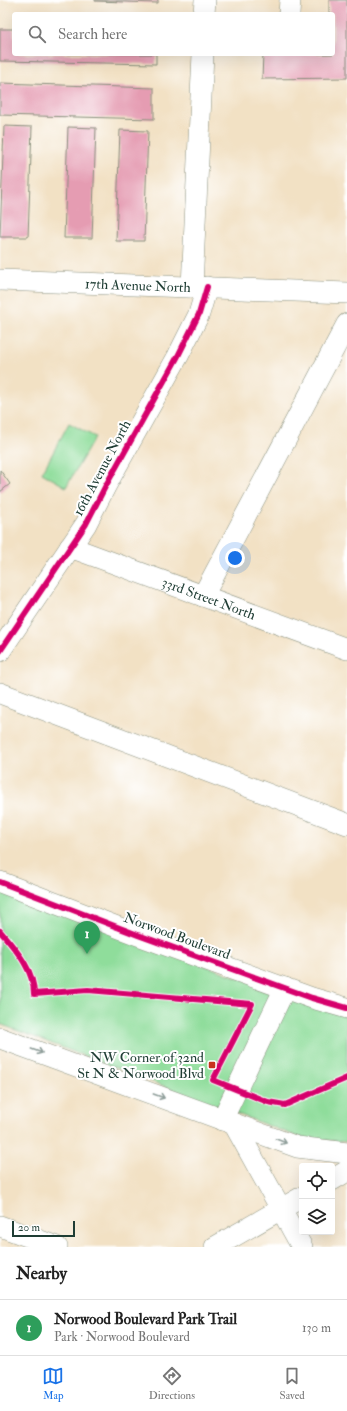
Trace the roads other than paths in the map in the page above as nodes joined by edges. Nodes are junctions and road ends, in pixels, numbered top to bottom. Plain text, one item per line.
1 (205, 0) edge
2 (290, 0) edge
3 (204, 12) edge
4 (289, 12) edge
5 (203, 56) edge
6 (0, 280) edge
7 (200, 287) junction
8 (347, 293) edge
9 (347, 324) edge
10 (70, 547) junction
11 (203, 596) junction
12 (347, 649) edge
13 (0, 651) edge
14 (0, 693) edge
15 (347, 824) edge
16 (0, 882) edge
17 (285, 988) junction
18 (347, 1008) edge
19 (0, 1038) edge
20 (228, 1122) junction
21 (347, 1153) edge
22 (347, 1171) edge
23 (335, 1178) edge
24 (299, 1199) edge
25 (281, 1209) junction
26 (0, 1226) edge
27 (58, 1247) edge
28 (215, 1247) edge
29 (302, 1247) edge

1 - 3 street
2 - 4 street
5 - 7 street, 16th Avenue North
6 - 7 street, 17th Avenue North
7 - 8 street, 17th Avenue North
7 - 10 street, 16th Avenue North
9 - 11 street
10 - 11 street, 33rd Street North
10 - 13 street, 16th Avenue North
11 - 12 street, 33rd Street North
14 - 15 street
16 - 17 street, Norwood Boulevard
17 - 18 street, Norwood Boulevard
17 - 20 street
19 -> 20 street
20 -> 21 street
20 - 25 street
22 - 23 street
24 - 25 street
25 - 28 street
25 - 29 street
26 - 27 street

